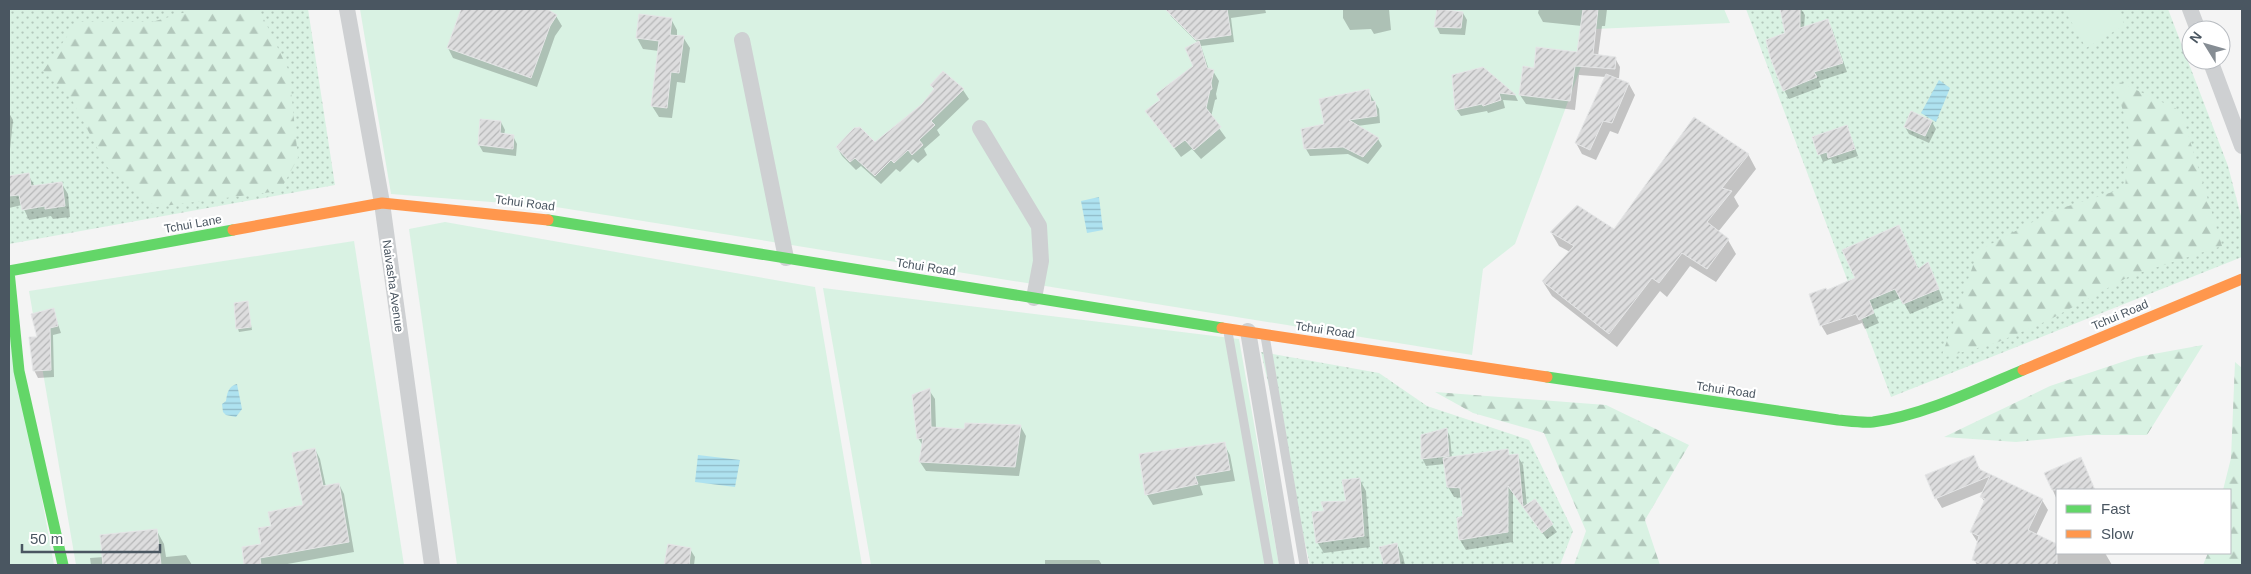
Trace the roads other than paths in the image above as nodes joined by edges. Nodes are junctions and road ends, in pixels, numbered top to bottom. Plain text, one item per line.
1 (347, 9) edge
2 (742, 40) dead end
3 (2214, 70) edge
4 (980, 128) dead end
5 (2242, 146) edge
6 (382, 204) junction
7 (786, 258) junction
8 (9, 271) edge
9 (2242, 279) edge
10 (1034, 298) junction
11 (1227, 328) junction
12 (1248, 331) junction
13 (1265, 335) junction
14 (63, 565) edge
15 (432, 565) edge
16 (1270, 565) edge
17 (1287, 565) edge
18 (1304, 565) edge

1 - 6 street, Naivasha Avenue
2 - 7 street
3 - 5 street
4 - 10 street
6 - 7 street, Tchui Road
6 - 8 street, Tchui Lane
6 - 15 street, Naivasha Avenue
7 - 10 street, Tchui Road
8 - 14 street
9 - 13 street, Tchui Road
10 - 11 street, Tchui Road
11 - 12 street, Tchui Road
11 - 16 lane
12 - 13 street, Tchui Road
12 - 17 street
13 - 18 lane

